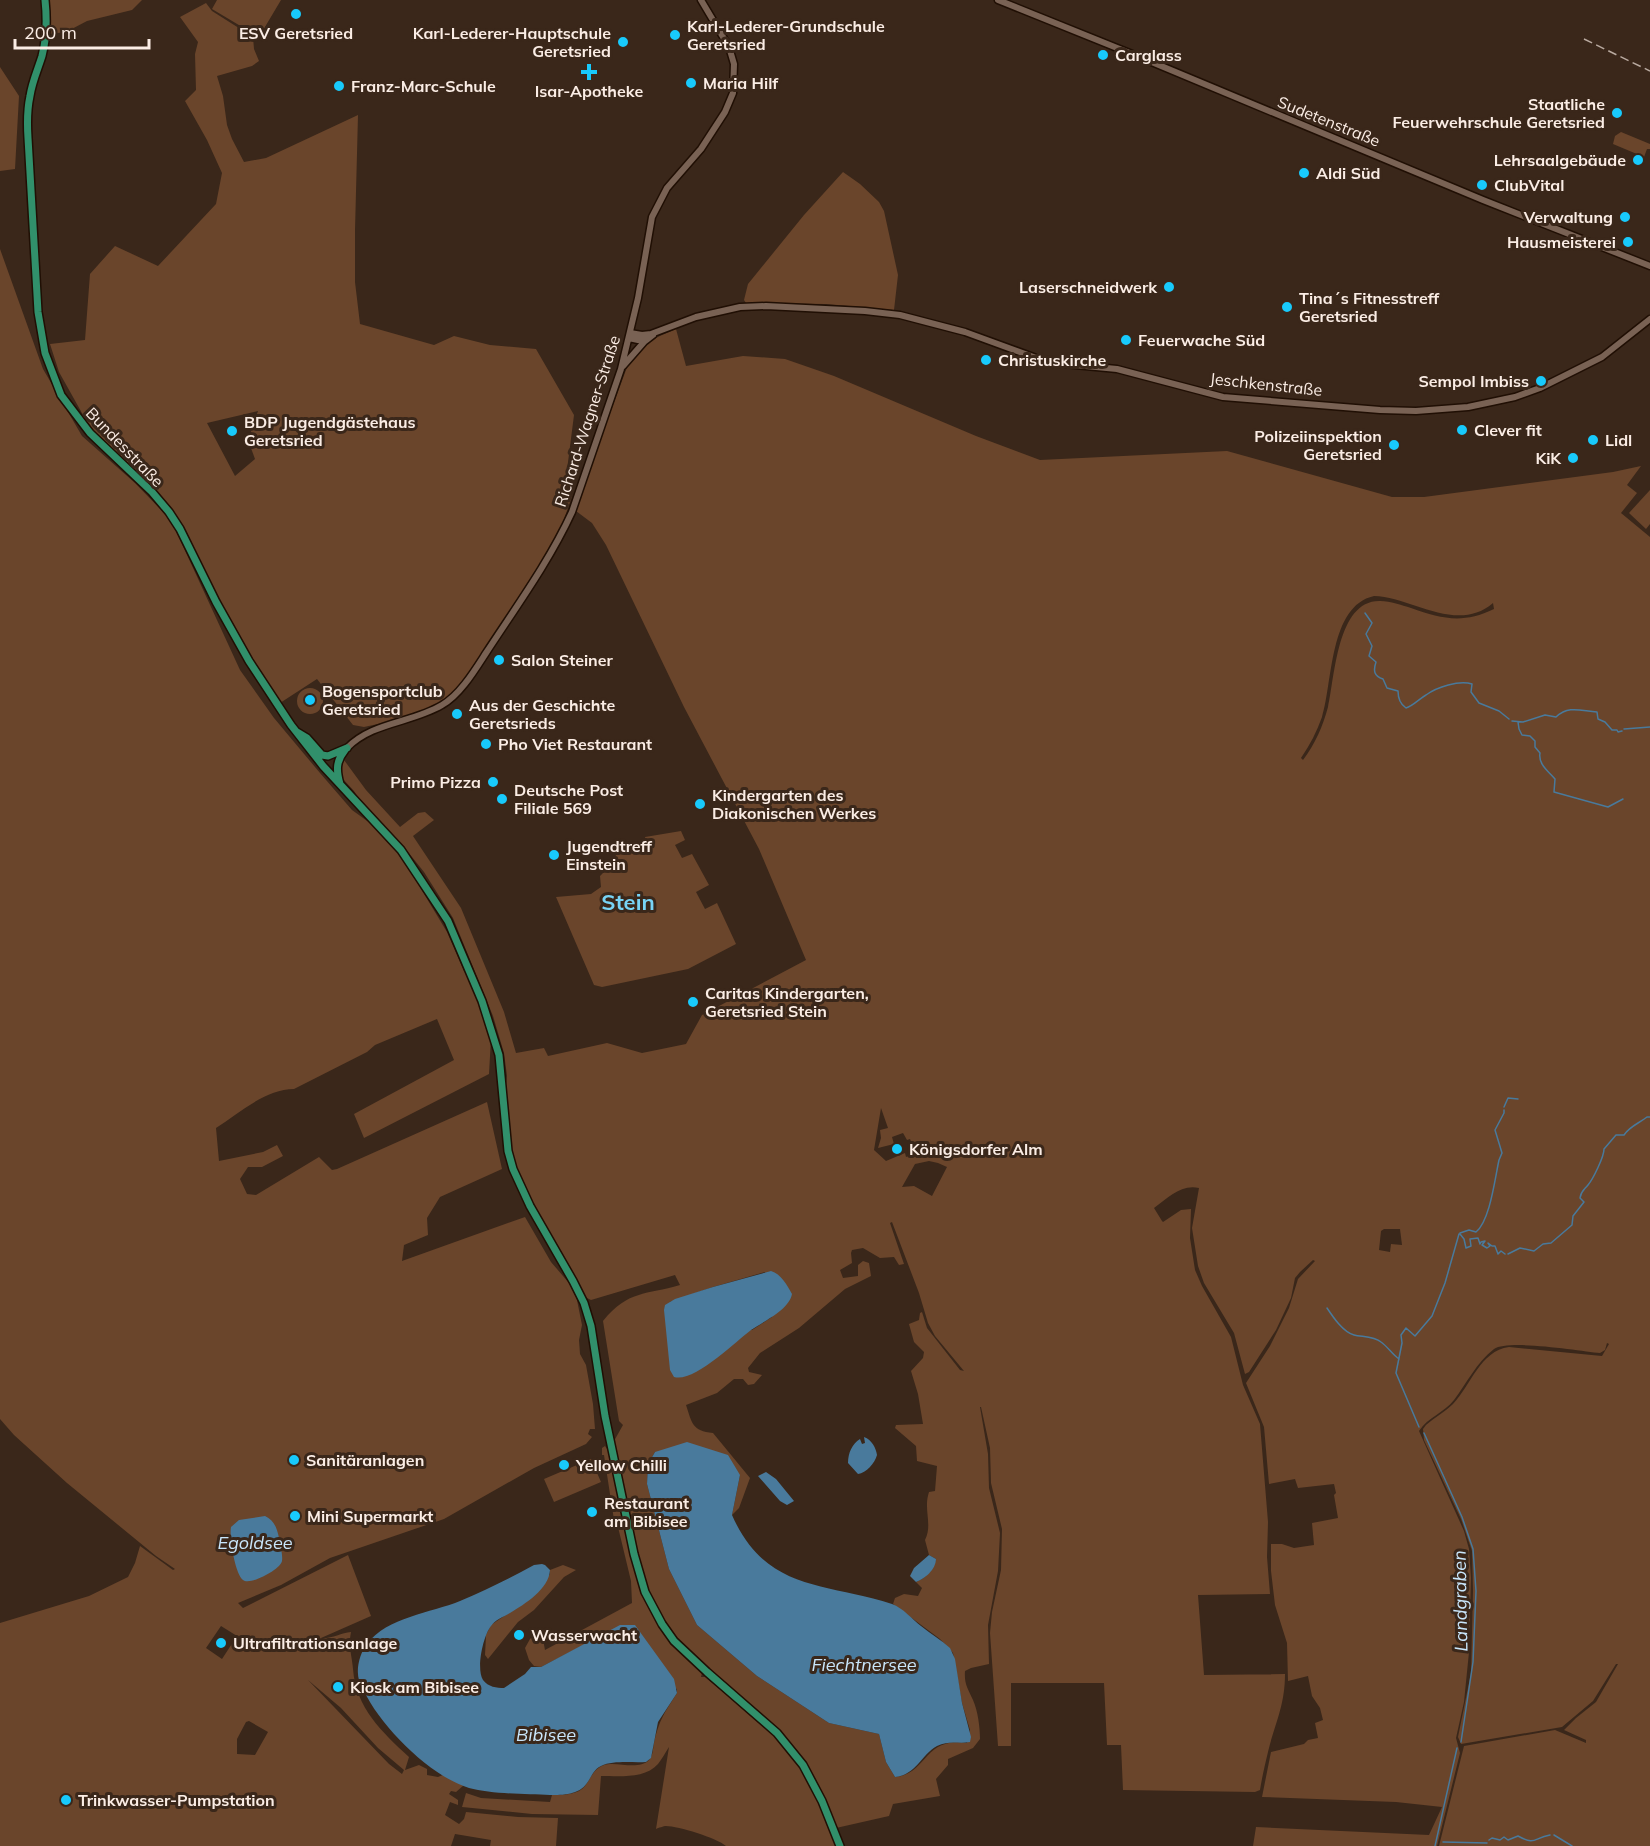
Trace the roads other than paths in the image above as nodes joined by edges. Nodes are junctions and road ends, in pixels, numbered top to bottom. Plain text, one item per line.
1 (45, 0) edge
2 (700, 0) edge
3 (998, 0) edge
4 (1650, 266) edge
5 (1650, 319) edge
6 (655, 333) junction
7 (629, 335) junction
8 (647, 339) junction
9 (621, 369) junction
10 (296, 731) junction
11 (347, 748) junction
12 (323, 766) junction
13 (341, 786) junction
14 (840, 1846) edge

1 - 10 main road, Bundesstraße
2 - 7 street, Richard-Wagner-Straße
3 - 4 street, Sudetenstraße
5 - 6 street, Jeschkenstraße
6 - 7 street, Jeschkenstraße
6 - 8 street, Jeschkenstraße
7 - 8 street
7 - 9 street, Richard-Wagner-Straße
8 - 9 street, Jeschkenstraße
9 - 11 street, Richard-Wagner-Straße
10 - 11 main road
10 - 12 main road, Bundesstraße
11 - 12 main road
11 - 13 main road
12 - 13 main road, Bundesstraße
13 - 14 main road, Bundesstraße

